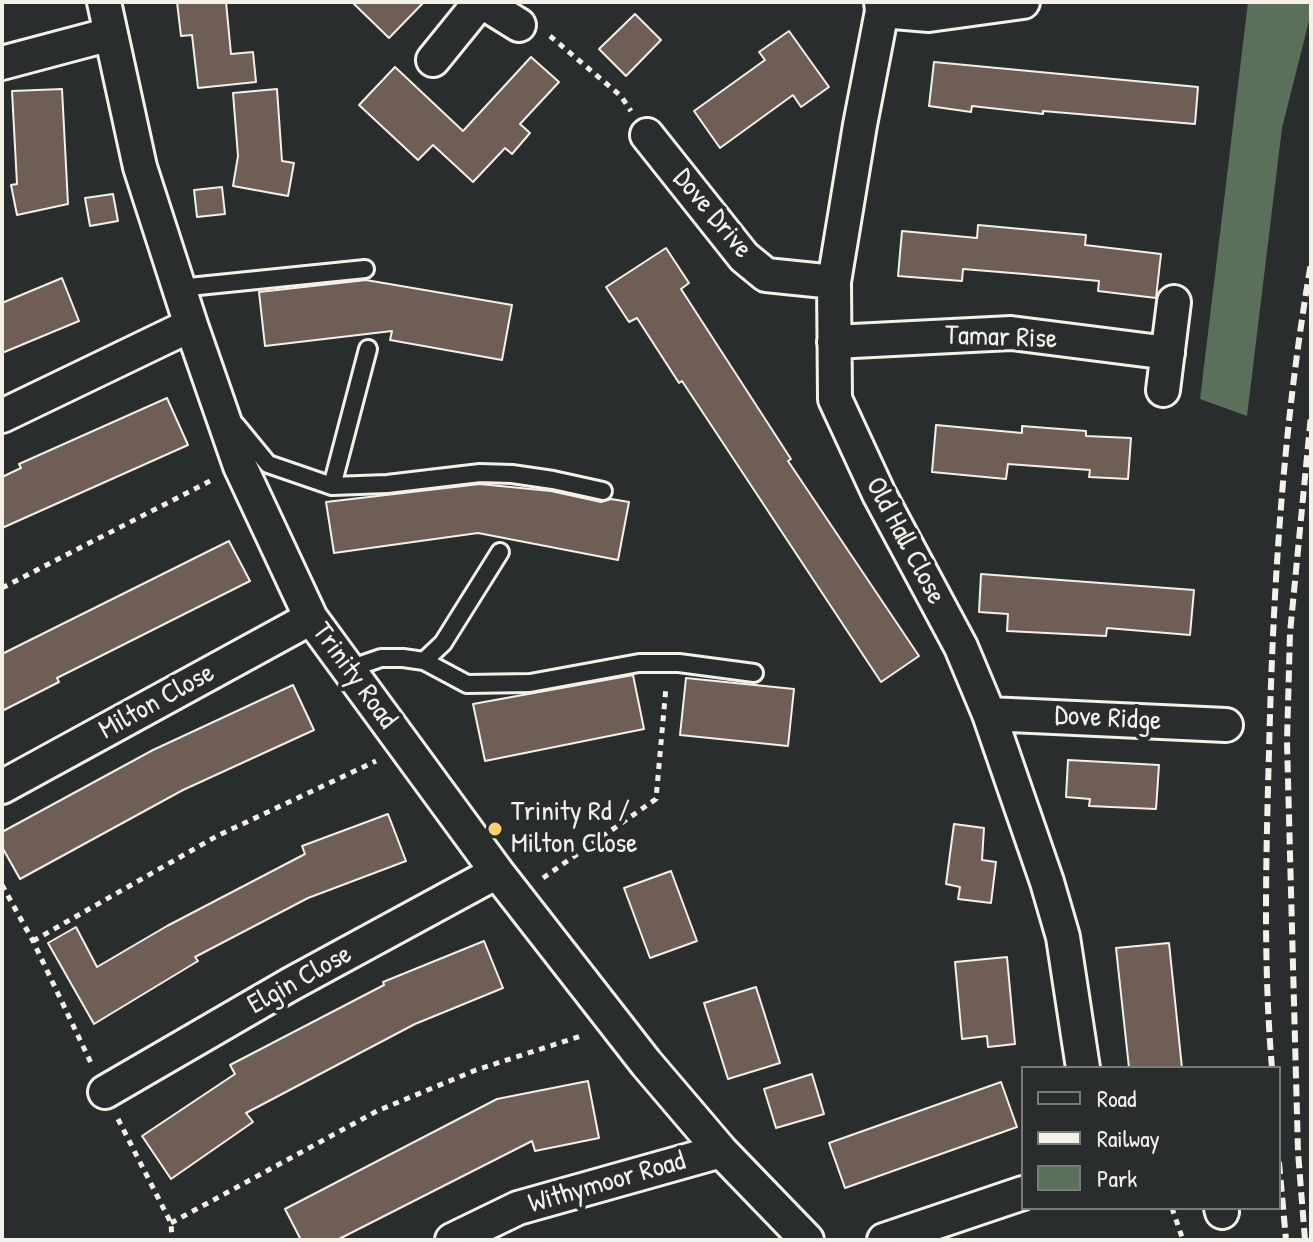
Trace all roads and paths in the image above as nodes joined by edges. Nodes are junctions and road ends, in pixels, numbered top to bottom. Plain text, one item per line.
1 (104, 2) edge
2 (481, 2) edge
3 (1023, 2) edge
4 (882, 6) edge
5 (519, 25) joint
6 (111, 34) junction
7 (433, 60) dead end
8 (2, 63) edge
9 (647, 135) joint
10 (365, 269) dead end
11 (834, 282) junction
12 (179, 288) junction
13 (1174, 302) dead end
14 (191, 325) junction
15 (834, 342) junction
16 (368, 349) dead end
17 (1168, 353) junction
18 (1163, 390) dead end
19 (219, 406) junction
20 (2, 416) edge
21 (240, 466) junction
22 (332, 486) junction
23 (603, 491) dead end
24 (500, 552) dead end
25 (2, 588) edge
26 (311, 618) junction
27 (424, 661) junction
28 (668, 663) junction
29 (349, 669) junction
30 (754, 673) dead end
31 (989, 714) junction
32 (1226, 725) dead end
33 (406, 747) junction
34 (2, 787) edge
35 (506, 884) junction
36 (33, 941) dead end
37 (616, 1025) junction
38 (1083, 1066) edge
39 (105, 1092) dead end
40 (721, 1151) junction
41 (1021, 1194) edge
42 (1173, 1210) edge
43 (171, 1223) dead end
44 (452, 1240) edge
45 (807, 1240) edge
46 (884, 1240) edge
47 (1183, 1240) edge

1 - 6 street, Trinity Road
2 - 5 street
2 - 7 street
3 - 4 street
4 - 11 street, Old Hall Close
5 - 9 path
6 - 8 street
6 - 12 street, Trinity Road
9 - 11 street, Dove Drive
10 - 12 lane
11 - 15 street, Old Hall Close
12 - 14 street, Trinity Road
13 - 17 street
14 - 19 street, Trinity Road
14 - 20 street
15 - 17 street, Tamar Rise
15 - 31 street, Old Hall Close
16 - 22 lane
17 - 18 street
19 - 21 street, Trinity Road
19 - 22 lane
21 - 25 path
21 - 26 street, Trinity Road
22 - 23 lane
24 - 27 lane
26 - 29 street, Trinity Road
26 - 34 street, Milton Close
27 - 28 lane
27 - 29 lane
28 - 30 lane
28 - 35 path
29 - 33 street, Trinity Road
31 - 32 street, Dove Ridge
31 - 38 street, Old Hall Close
33 - 35 street, Trinity Road
33 - 36 path
35 - 37 street, Trinity Road
35 - 39 street, Elgin Close
37 - 40 street, Trinity Road
37 - 43 path
40 - 44 street, Withymoor Road
40 - 45 street, Trinity Road
41 - 46 street
42 - 47 path

